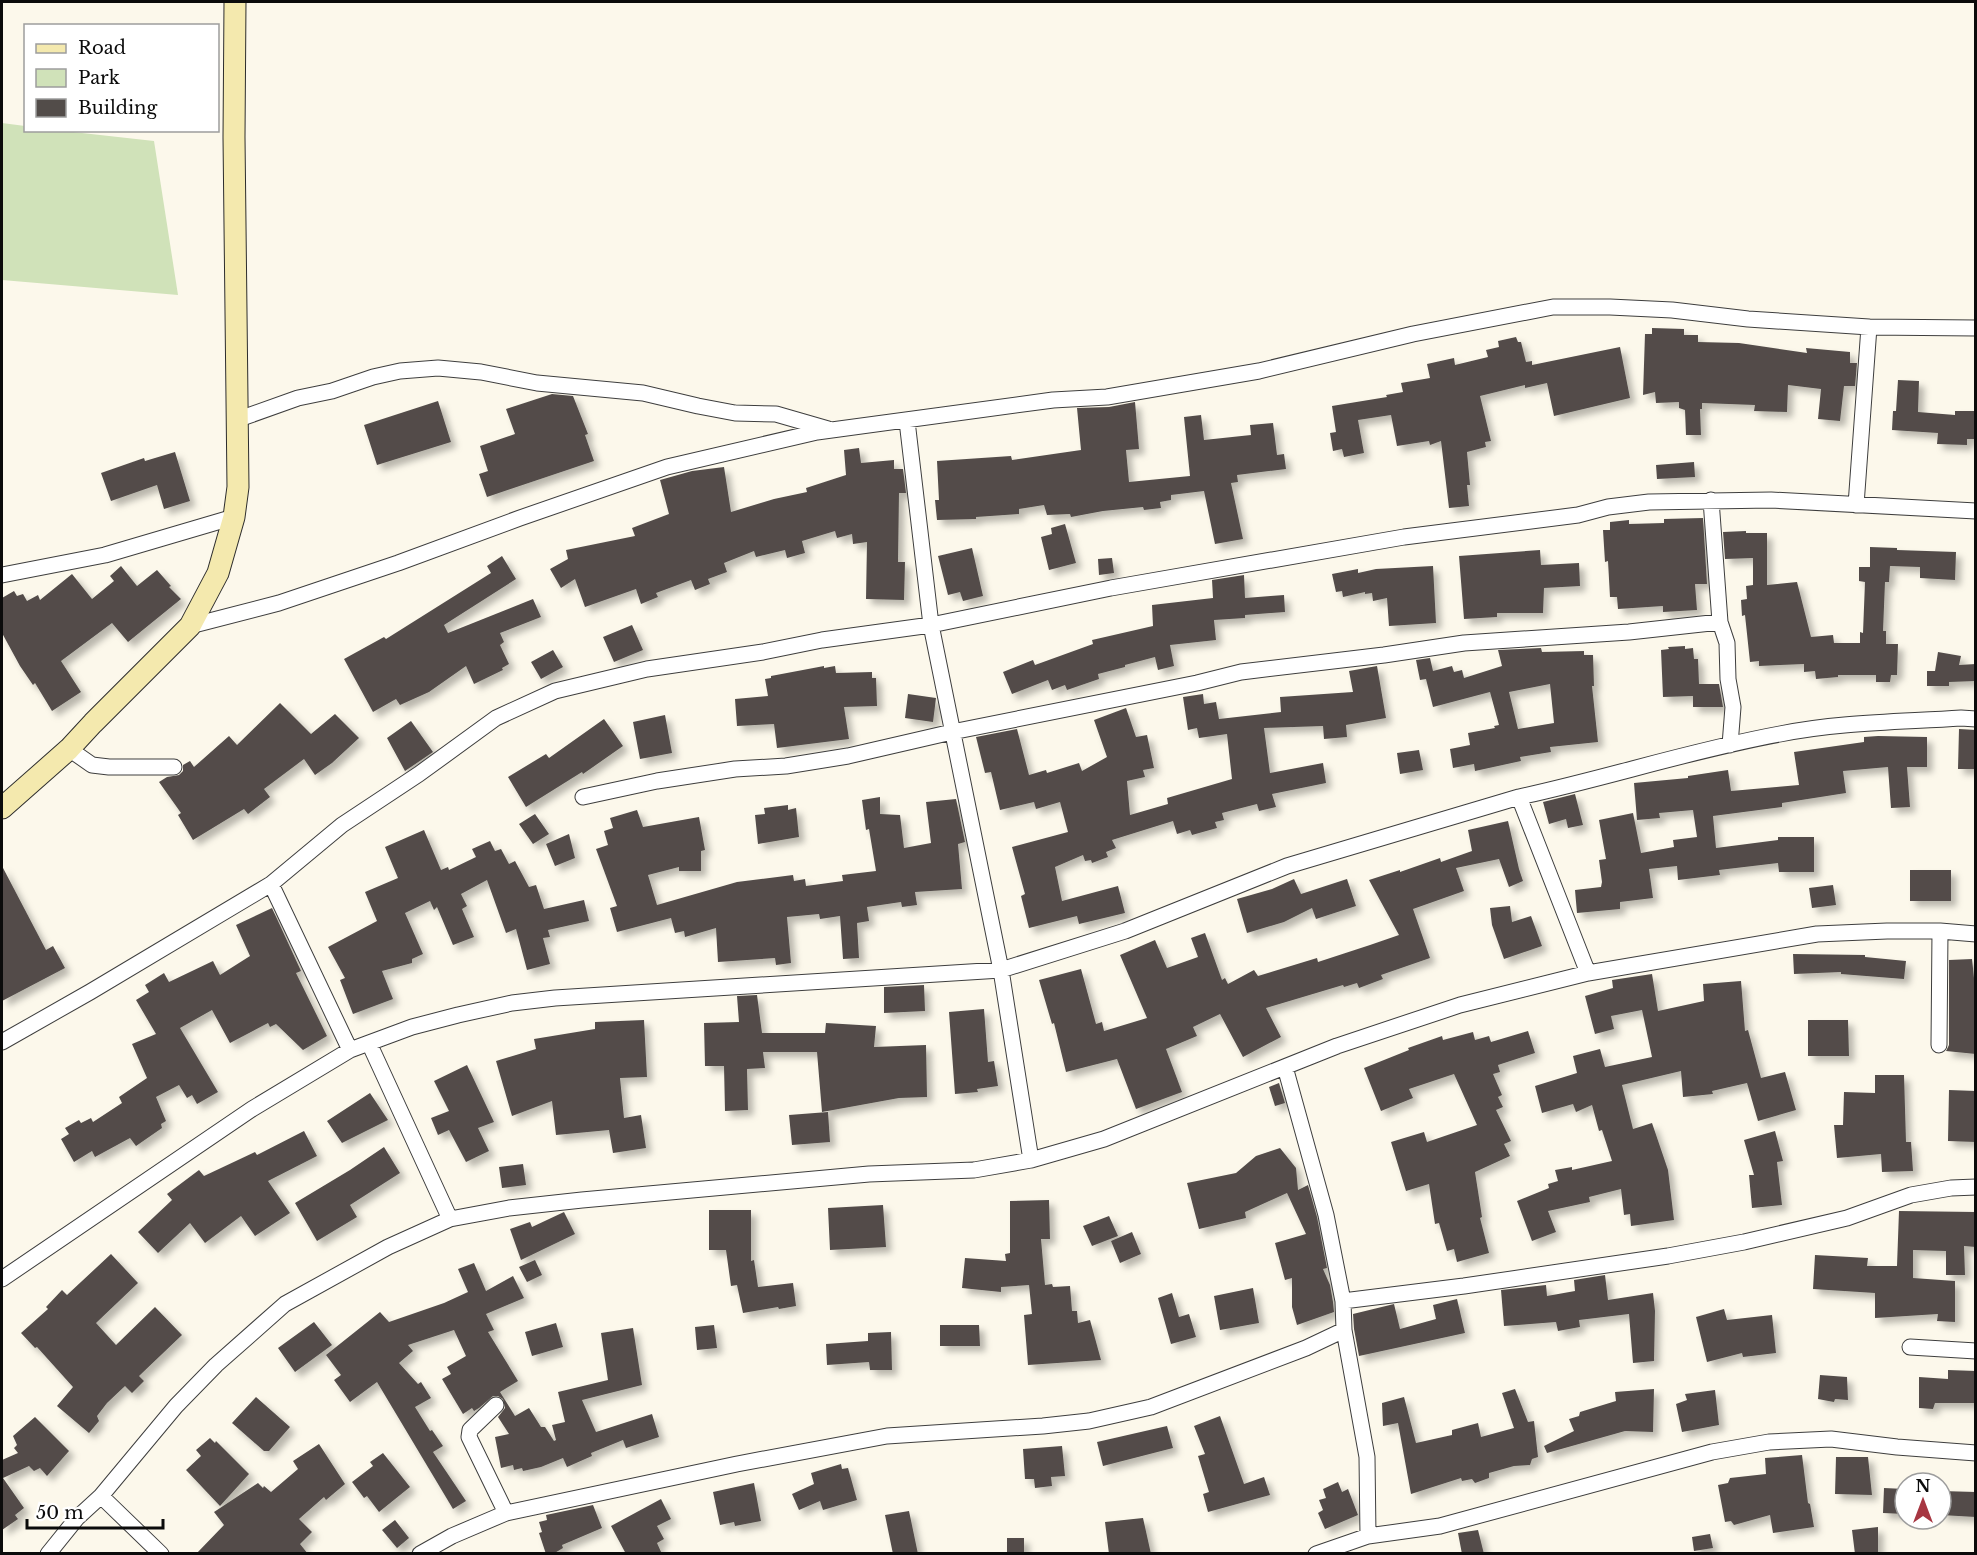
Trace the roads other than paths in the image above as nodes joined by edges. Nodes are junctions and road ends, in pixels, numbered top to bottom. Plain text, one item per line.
1 (235, 2) edge
2 (1869, 327) junction
3 (1976, 328) edge
4 (239, 419) junction
5 (907, 421) junction
6 (832, 430) junction
7 (1711, 500) junction
8 (1856, 505) junction
9 (1976, 511) edge
10 (234, 517) junction
11 (2, 575) edge
12 (1720, 622) junction
13 (931, 625) junction
14 (190, 626) junction
15 (1976, 719) edge
16 (952, 732) junction
17 (1730, 746) junction
18 (69, 749) junction
19 (174, 767) dead end
20 (584, 797) dead end
21 (1519, 797) junction
22 (2, 808) edge
23 (271, 884) junction
24 (1940, 931) junction
25 (1976, 934) edge
26 (1000, 970) junction
27 (1588, 973) junction
28 (2, 1042) edge
29 (369, 1043) junction
30 (1939, 1045) dead end
31 (350, 1050) junction
32 (1285, 1067) junction
33 (1031, 1160) junction
34 (1976, 1187) edge
35 (450, 1219) junction
36 (2, 1279) edge
37 (1343, 1301) junction
38 (1344, 1330) junction
39 (1910, 1347) dead end
40 (1976, 1351) edge
41 (496, 1405) dead end
42 (1976, 1453) edge
43 (101, 1496) junction
44 (506, 1513) junction
45 (1368, 1536) junction
46 (48, 1554) edge
47 (161, 1554) edge
48 (420, 1554) edge
49 (1316, 1554) edge

1 - 4 main road
2 - 3 street
2 - 5 street
2 - 8 street
4 - 6 street
4 - 10 main road
5 - 6 street
5 - 13 street
6 - 14 street
7 - 8 street
7 - 12 street
7 - 13 street
8 - 9 street
10 - 11 street
10 - 14 main road
12 - 16 street
12 - 17 street
13 - 16 street
13 - 23 street
14 - 18 main road
15 - 17 street
16 - 20 street
16 - 26 street
17 - 21 street
18 - 19 street
18 - 22 main road
21 - 26 street
21 - 27 street
23 - 28 street
23 - 31 street
24 - 25 street
24 - 27 street
24 - 30 street
26 - 29 street
26 - 33 street
27 - 32 street
29 - 31 street
29 - 35 street
31 - 36 street
32 - 33 street
32 - 37 street
33 - 35 street
34 - 37 street
35 - 43 street
37 - 38 street
38 - 44 street
38 - 45 street
39 - 40 street
41 - 44 street
42 - 45 street
43 - 46 street
43 - 47 street
44 - 48 street
45 - 49 street

